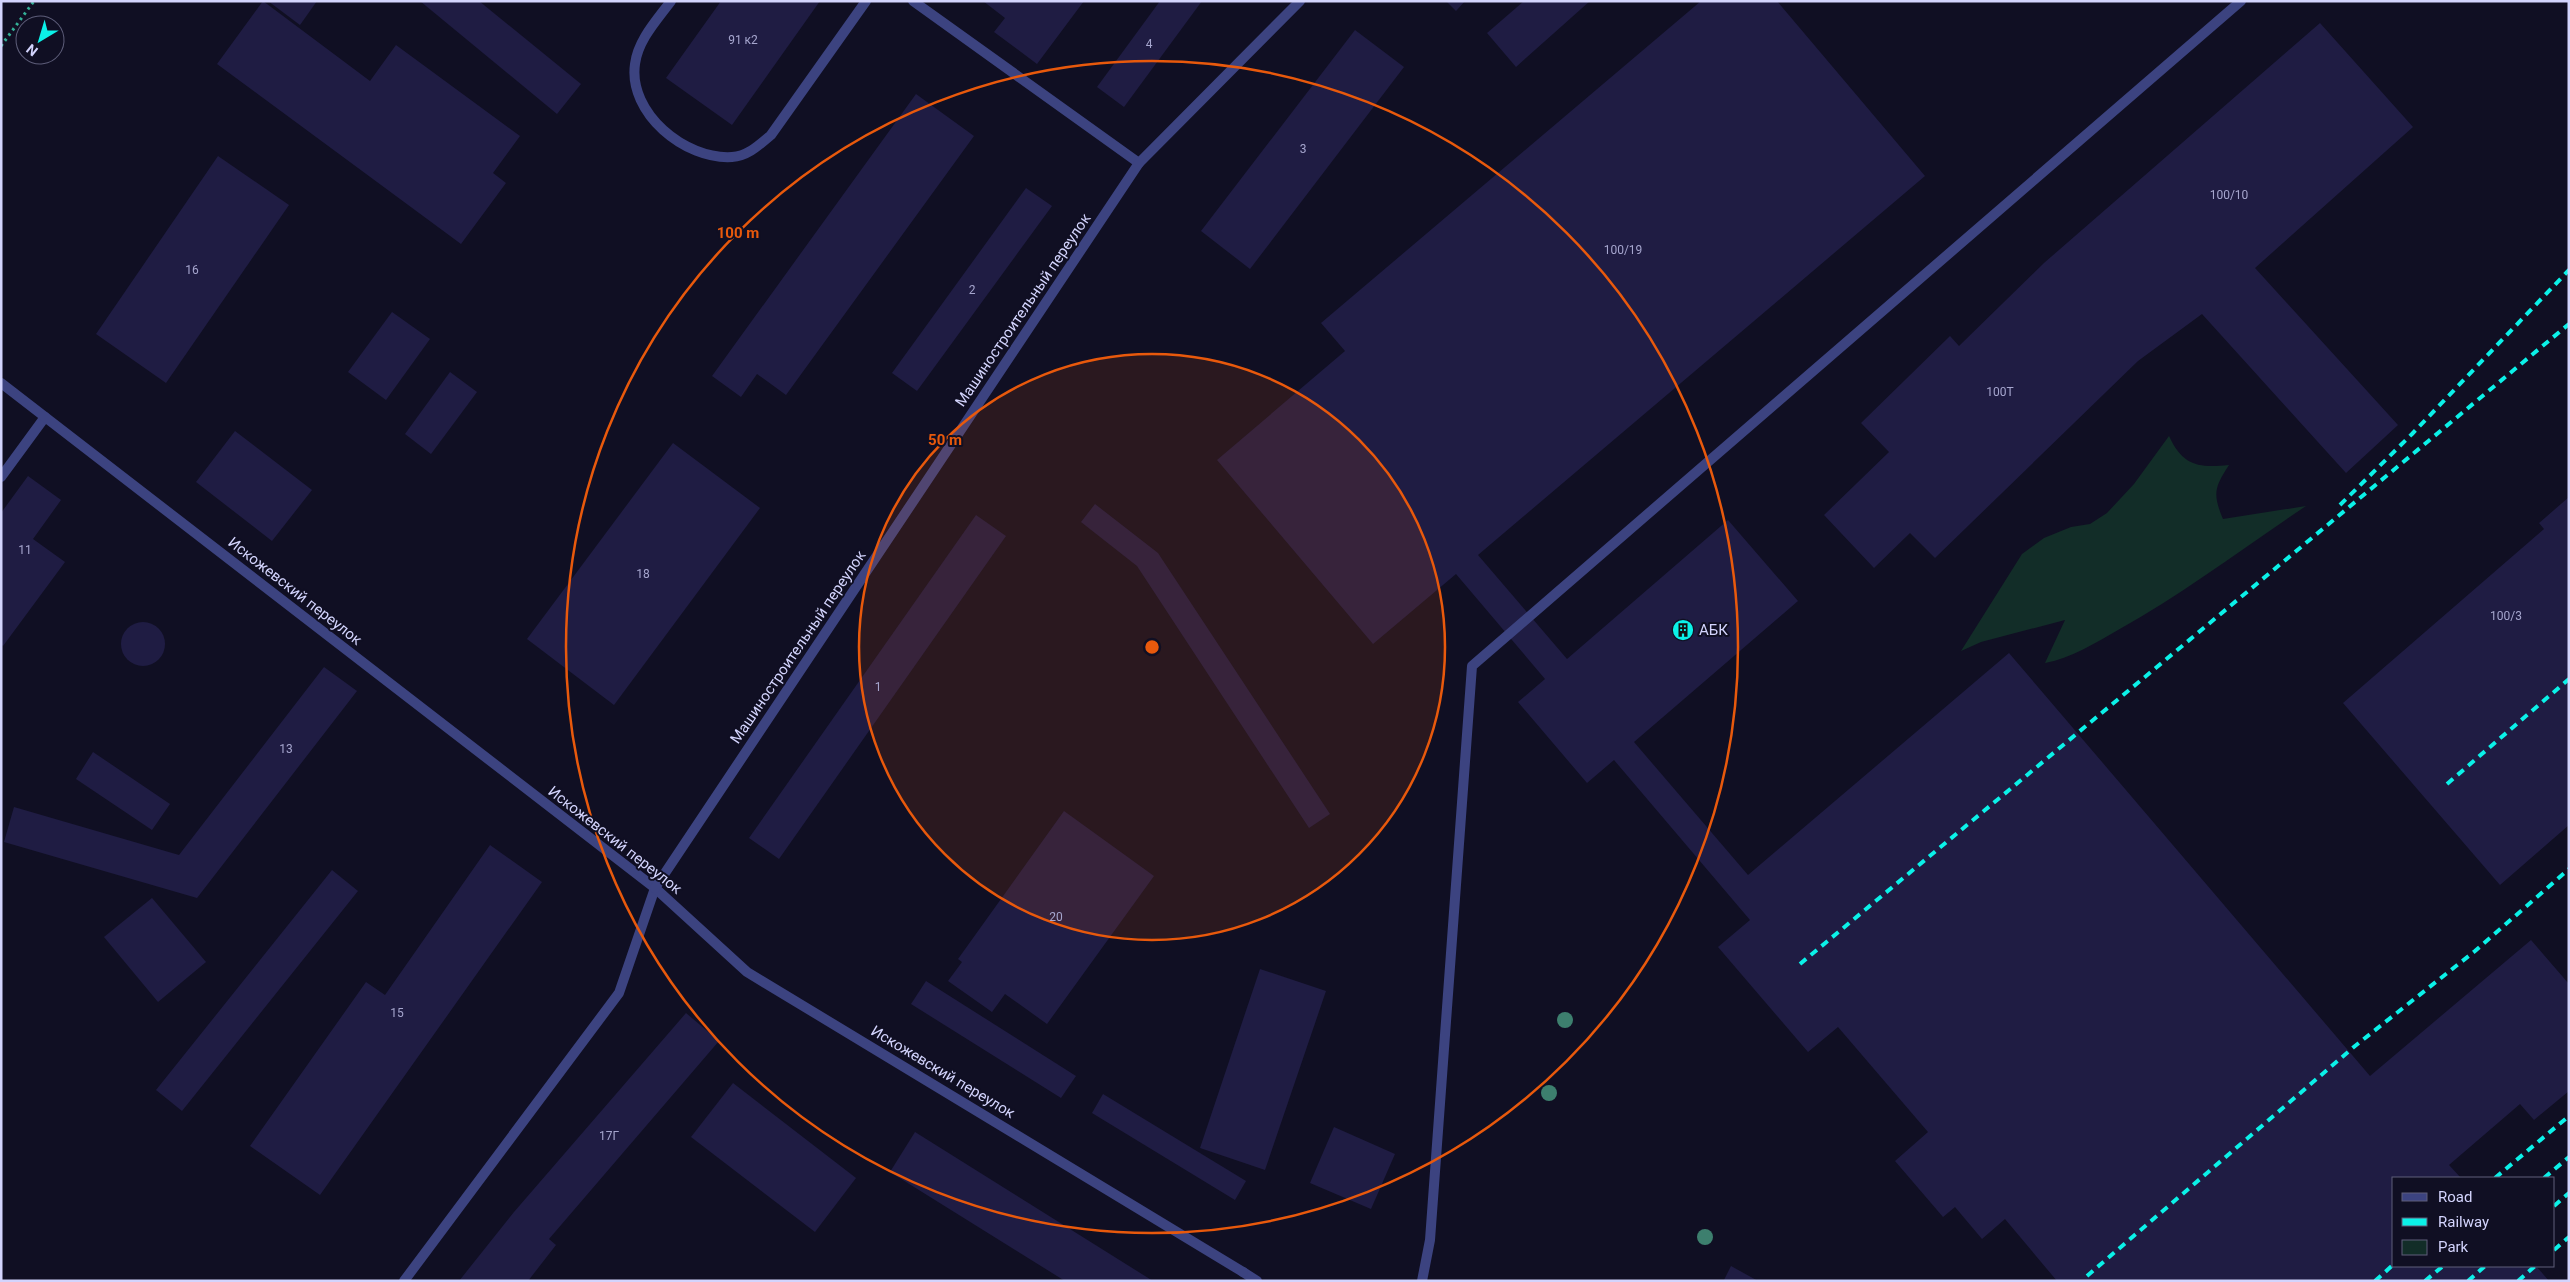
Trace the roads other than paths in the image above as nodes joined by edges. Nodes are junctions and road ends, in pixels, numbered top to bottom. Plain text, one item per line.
1 (671, 1) edge
2 (866, 1) edge
3 (913, 1) edge
4 (1300, 1) edge
5 (2241, 1) edge
6 (1139, 163) junction
7 (1, 383) edge
8 (45, 417) junction
9 (1, 477) edge
10 (655, 888) junction
11 (404, 1281) edge
12 (1257, 1281) edge
13 (1422, 1281) edge

1 - 2 street
3 - 6 street
4 - 6 street, Машиностроительный переулок
5 - 13 street
6 - 10 street, Машиностроительный переулок
7 - 8 street, Искожевский переулок
8 - 9 street
8 - 10 street, Искожевский переулок
10 - 11 street, Машиностроительный переулок
10 - 12 street, Искожевский переулок

